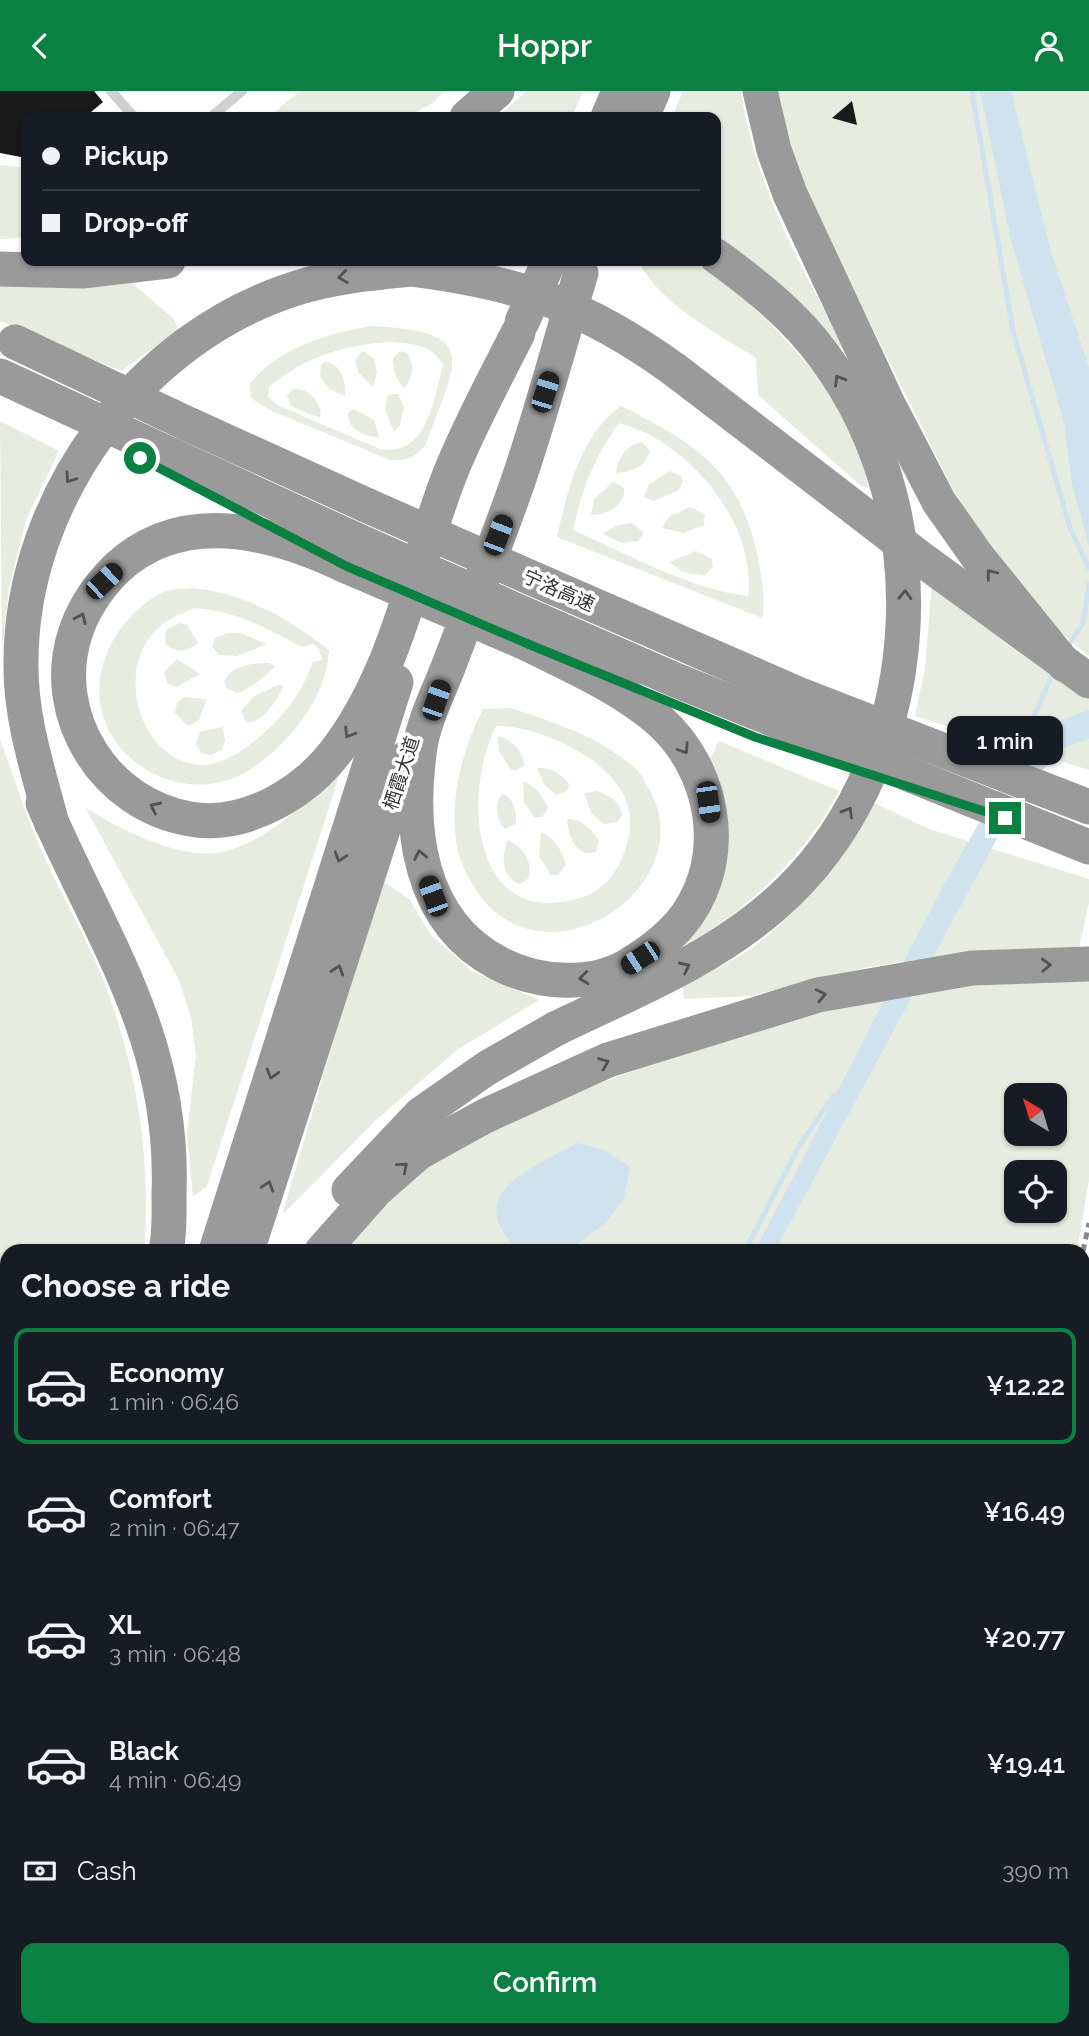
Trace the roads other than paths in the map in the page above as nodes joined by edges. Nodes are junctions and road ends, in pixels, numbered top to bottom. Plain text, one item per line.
1 (111, 91) edge
2 (242, 91) edge
3 (497, 91) edge
4 (619, 91) edge
5 (653, 91) edge
6 (760, 91) edge
7 (130, 112) edge
8 (217, 112) edge
9 (473, 112) edge
10 (610, 112) edge
11 (644, 112) edge
12 (721, 260) edge
13 (130, 266) edge
14 (547, 266) edge
15 (583, 267) edge
16 (6, 270) edge
17 (518, 333) junction
18 (8, 338) edge
19 (0, 376) edge
20 (0, 387) edge
21 (167, 463) junction
22 (343, 554) junction
23 (533, 632) junction
24 (1077, 673) edge
25 (0, 699) edge
26 (1089, 807) edge
27 (52, 824) junction
28 (1089, 847) edge
29 (1089, 964) edge
30 (166, 1244) edge
31 (218, 1244) edge
32 (249, 1244) edge
33 (308, 1244) edge
34 (328, 1244) edge

1 - 7 lane
2 - 8 lane
3 - 9 highway
4 - 10 highway
5 - 11 highway
24 -> 6 highway
33 -> 12 highway, bridge
13 - 16 highway
14 - 17 highway, 栖霞大道
23 -> 15 highway
32 -> 15 highway, 栖霞大道
17 -> 22 highway
17 -> 31 highway, 栖霞大道
18 - 26 highway, 宁洛高速, bridge
19 - 21 highway, 宁洛高速, bridge
20 - 21 highway
21 - 22 highway, 宁洛高速
22 - 23 highway, 宁洛高速, bridge
23 - 28 highway, 宁洛高速
24 -> 27 highway, bridge
25 - 27 highway
27 - 30 highway
34 -> 29 highway

